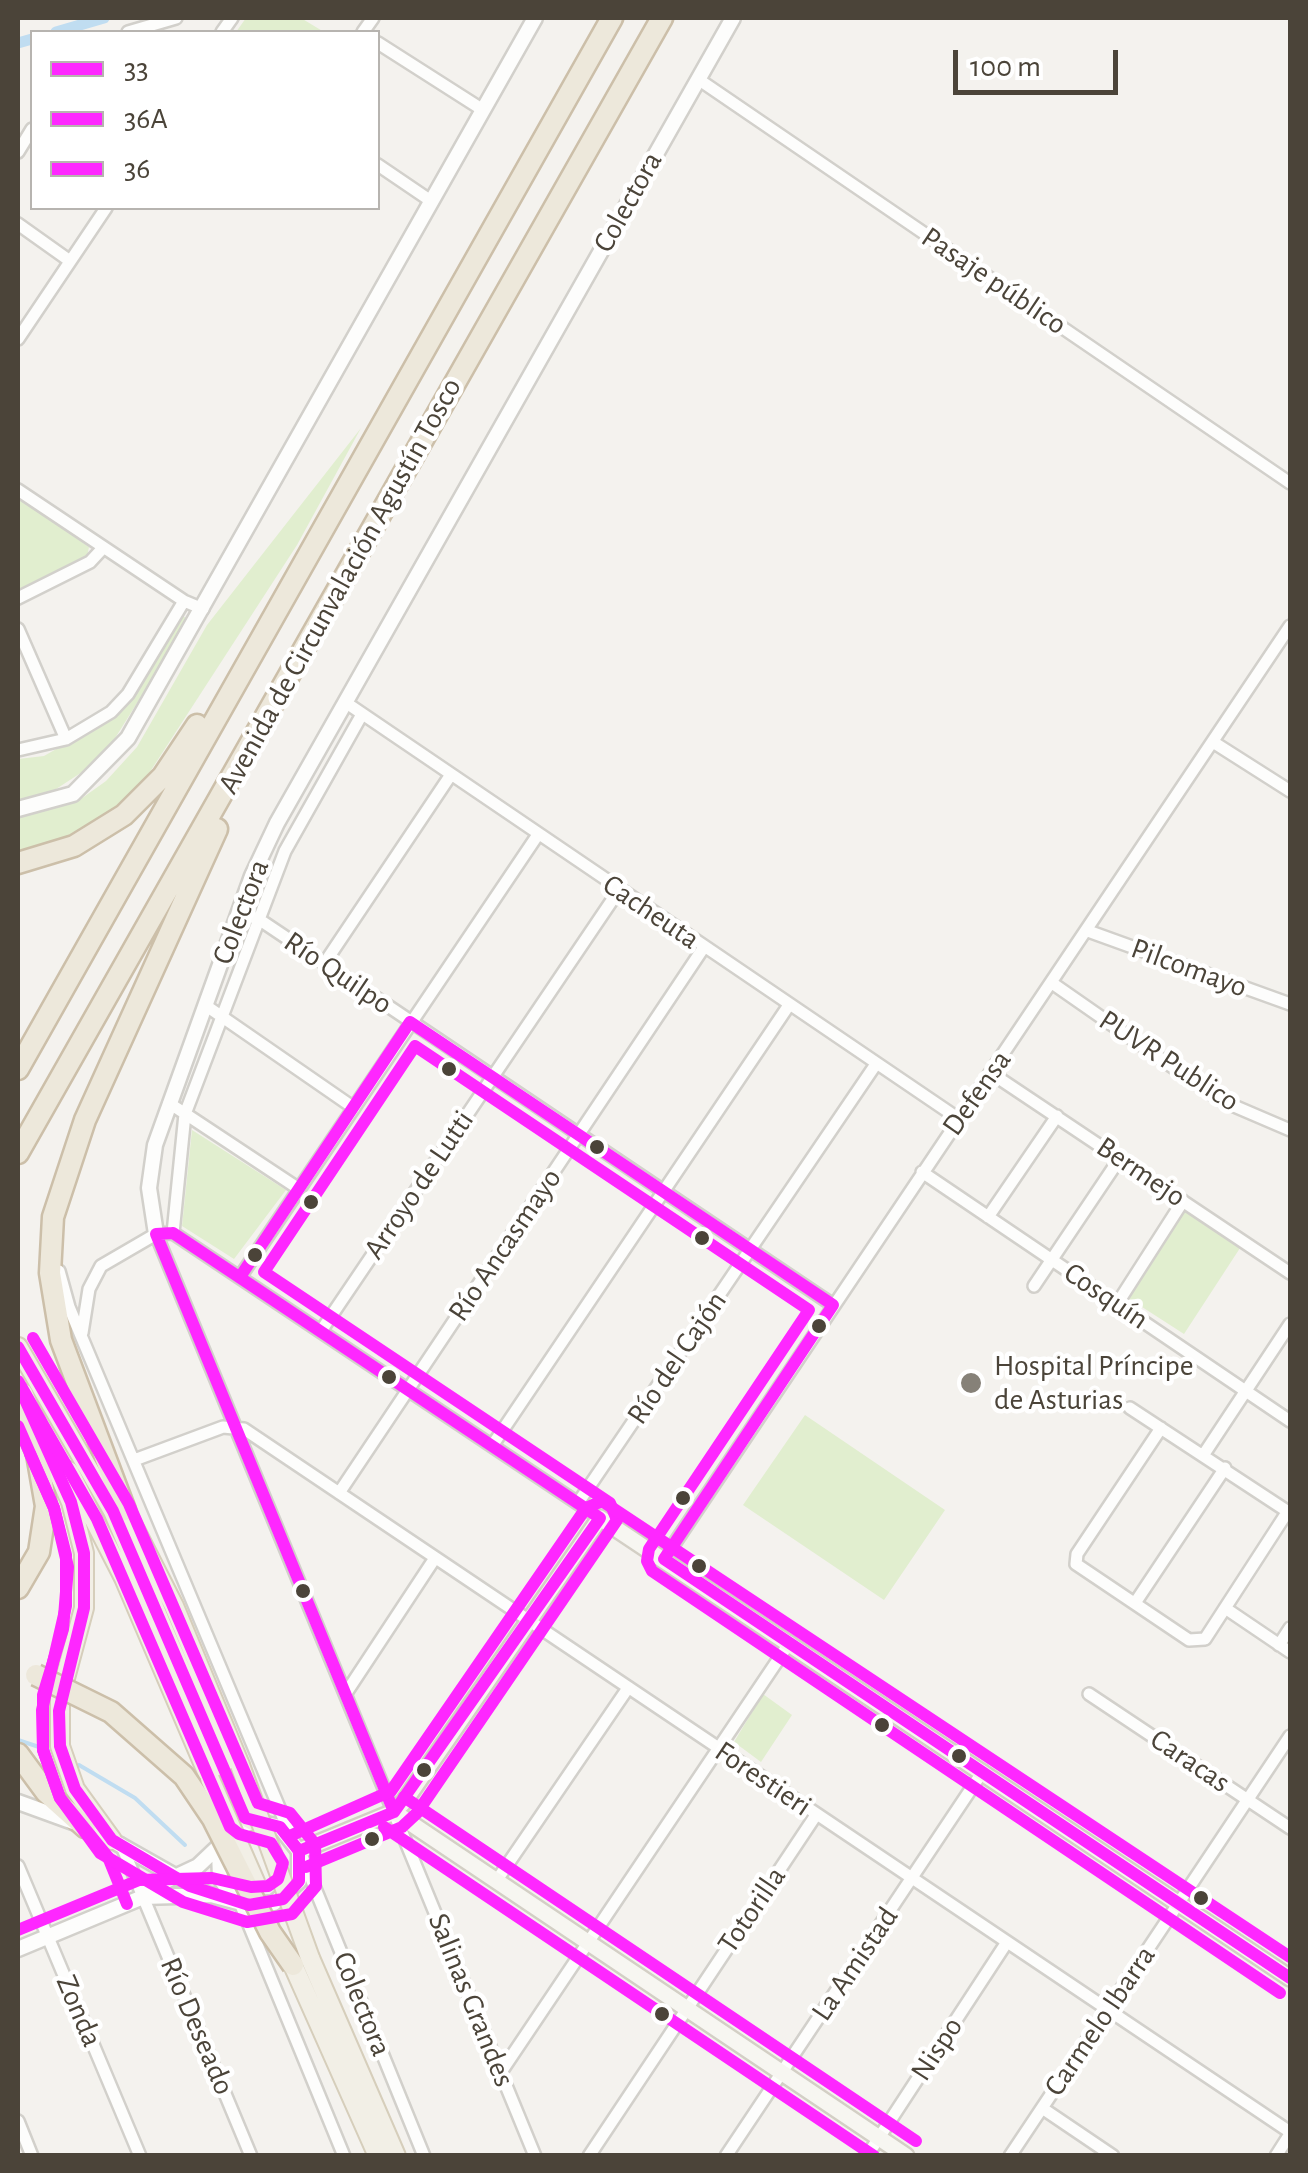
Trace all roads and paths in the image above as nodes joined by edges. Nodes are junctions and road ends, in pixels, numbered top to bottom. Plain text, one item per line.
1 (176, 18) edge
2 (536, 18) edge
3 (612, 18) edge
4 (662, 18) edge
5 (733, 18) edge
6 (135, 30) edge
7 (380, 44) edge
8 (698, 79) junction
9 (483, 110) junction
10 (380, 167) edge
11 (432, 201) junction
12 (105, 210) edge
13 (18, 224) edge
14 (70, 261) junction
15 (18, 340) edge
16 (442, 406) junction
17 (1290, 483) edge
18 (18, 490) edge
19 (103, 548) junction
20 (18, 598) edge
21 (184, 601) junction
22 (203, 609) junction
23 (268, 626) junction
24 (1290, 626) edge
25 (18, 629) edge
26 (1276, 648) junction
27 (1290, 657) edge
28 (344, 702) junction
29 (361, 716) junction
30 (66, 738) junction
31 (1213, 742) junction
32 (18, 750) edge
33 (450, 776) junction
34 (1290, 791) edge
35 (18, 809) edge
36 (537, 836) junction
37 (18, 863) edge
38 (619, 890) junction
39 (239, 912) junction
40 (260, 920) junction
41 (1088, 931) junction
42 (704, 947) junction
43 (324, 964) junction
44 (1052, 984) junction
45 (1290, 1003) edge
46 (205, 1005) junction
47 (789, 1005) junction
48 (222, 1016) junction
49 (410, 1022) junction
50 (876, 1064) junction
51 (18, 1069) edge
52 (991, 1072) junction
53 (492, 1076) junction
54 (169, 1104) junction
55 (354, 1108) junction
56 (185, 1114) junction
57 (1056, 1116) junction
58 (959, 1119) junction
59 (1290, 1130) edge
60 (578, 1135) junction
61 (18, 1154) edge
62 (1120, 1158) junction
63 (922, 1172) junction
64 (299, 1189) junction
65 (663, 1192) junction
66 (1184, 1201) junction
67 (53, 1217) junction
68 (988, 1217) junction
69 (174, 1232) junction
70 (156, 1234) junction
71 (750, 1250) junction
72 (1052, 1260) junction
73 (1290, 1272) edge
74 (240, 1277) junction
75 (1034, 1286) dead end
76 (1117, 1304) junction
77 (833, 1305) junction
78 (1290, 1324) edge
79 (321, 1331) junction
80 (18, 1332) edge
81 (82, 1334) junction
82 (18, 1347) edge
83 (408, 1390) junction
84 (1246, 1391) junction
85 (19, 1394) edge
86 (1130, 1408) dead end
87 (1290, 1420) edge
88 (235, 1426) junction
89 (1161, 1428) junction
90 (492, 1446) junction
91 (1204, 1454) junction
92 (136, 1459) junction
93 (1225, 1468) junction
94 (339, 1493) junction
95 (578, 1503) junction
96 (125, 1510) junction
97 (1289, 1512) edge
98 (600, 1518) junction
99 (435, 1558) junction
100 (664, 1559) junction
101 (18, 1588) edge
102 (1135, 1602) junction
103 (1225, 1608) junction
104 (529, 1621) junction
105 (1290, 1628) edge
106 (790, 1642) junction
107 (1285, 1648) edge
108 (27, 1671) edge
109 (628, 1688) junction
110 (346, 1693) junction
111 (1088, 1694) dead end
112 (1290, 1736) edge
113 (718, 1749) junction
114 (18, 1754) edge
115 (982, 1772) junction
116 (1248, 1799) junction
117 (18, 1802) edge
118 (394, 1812) junction
119 (816, 1814) junction
120 (253, 1821) junction
121 (85, 1827) junction
122 (1290, 1828) edge
123 (116, 1842) junction
124 (296, 1846) junction
125 (219, 1850) junction
126 (18, 1866) edge
127 (174, 1877) junction
128 (912, 1878) junction
129 (497, 1880) junction
130 (210, 1895) junction
131 (143, 1897) junction
132 (237, 1901) junction
133 (1179, 1903) junction
134 (48, 1936) junction
135 (1007, 1942) junction
136 (590, 1943) junction
137 (18, 1949) edge
138 (302, 1962) junction
139 (1290, 1978) edge
140 (687, 2008) junction
141 (1108, 2009) junction
142 (501, 2072) junction
143 (782, 2073) junction
144 (1042, 2108) junction
145 (18, 2121) edge
146 (1290, 2133) edge
147 (879, 2138) junction
148 (422, 2152) edge
149 (32, 2156) edge
150 (140, 2156) edge
151 (252, 2156) edge
152 (344, 2156) edge
153 (378, 2156) edge
154 (396, 2156) edge
155 (535, 2156) edge
156 (589, 2156) edge
157 (726, 2156) edge
158 (867, 2156) edge
159 (906, 2156) edge
160 (1010, 2156) edge
161 (1113, 2156) edge
162 (1276, 2156) edge

1 - 6 street
2 - 9 street
3 - 23 highway, Avenida de Circunvalación Agustín Tosco
4 - 16 highway, Avenida de Circunvalación Agustín Tosco
5 - 8 street, Colectora
7 - 9 street
8 - 17 street, Pasaje público
8 - 28 street, Colectora
9 - 11 street
10 - 11 street
11 - 22 street
12 - 14 street
13 - 14 street
14 - 15 street
16 - 61 highway, Avenida de Circunvalación Agustín Tosco
16 - 67 highway
18 - 19 street
19 - 20 street
19 - 21 street
21 - 22 street
21 - 30 street
22 - 35 street
23 - 37 highway
23 - 51 highway, Avenida de Circunvalación Agustín Tosco
24 - 26 street, Defensa
25 - 30 street
26 - 27 street
26 - 31 street, Defensa
28 - 29 street, Cacheuta
28 - 39 street, Colectora
29 - 33 street, Cacheuta
29 - 40 street
30 - 32 street
31 - 34 street
31 - 41 street, Defensa
33 - 36 street, Cacheuta
33 - 43 street
36 - 38 street, Cacheuta
36 - 49 street
38 - 42 street, Cacheuta
38 - 53 street, Arroyo de Lutti
39 - 40 street, Río Quilpo
39 - 46 street, Colectora
40 - 43 street, Río Quilpo
40 - 48 street
41 - 44 street, Defensa
41 - 45 street, Pilcomayo
42 - 47 street, Cacheuta
42 - 60 street, Río Ancasmayo
43 - 49 street, Río Quilpo
44 - 52 street, Defensa
44 - 59 street, PUVR Publico
46 - 48 street
46 - 54 street, Colectora
47 - 50 street, Cacheuta
47 - 65 street
48 - 55 street
48 - 56 street
49 - 53 street, Río Quilpo
49 - 55 street
50 - 58 street, Cacheuta
50 - 71 street, Río del Cajón
52 - 57 street, Bermejo
52 - 58 street, Defensa
53 - 60 street, Río Quilpo
53 - 79 street, Arroyo de Lutti
54 - 56 street
54 - 70 street, Colectora
55 - 64 street
56 - 64 street
56 - 69 street
57 - 62 street, Bermejo
57 - 68 street
58 - 63 street, Defensa
60 - 65 street, Río Quilpo
60 - 83 street, Río Ancasmayo
62 - 66 street, Bermejo
62 - 72 street
63 - 68 street, Cosquín
63 - 77 street, Defensa
64 - 74 street
65 - 71 street, Río Quilpo
65 - 90 street
66 - 73 street, Bermejo
66 - 76 street
67 - 81 street, Colectora
67 - 96 highway
68 - 72 street, Cosquín
69 - 70 street
69 - 74 street
70 - 81 street
70 - 88 street, Salinas Grandes
71 - 77 street, Río Quilpo
71 - 95 street, Río del Cajón
72 - 75 street
72 - 76 street, Cosquín
74 - 79 street
76 - 84 street, Cosquín
77 - 100 street, Defensa
78 - 84 street
79 - 83 street
80 - 96 main road
81 - 92 street, Colectora
82 - 120 main road
83 - 90 street
83 - 94 street, Río Ancasmayo
84 - 87 street, Cosquín
84 - 91 street
85 - 101 highway
85 - 123 main road
85 - 138 main road, bridge
86 - 89 street
88 - 92 street
88 - 94 street, Forestieri
88 - 110 street, Salinas Grandes
89 - 91 street
89 - 102 street
90 - 95 street
91 - 93 street
92 - 124 street, Colectora
93 - 97 street
93 - 102 street
94 - 99 street, Forestieri
95 - 98 street
96 - 138 main road, bridge
97 - 103 street
98 - 100 main road
98 - 104 main road
99 - 104 street, Forestieri
99 - 110 street
100 - 106 main road
102 - 103 street
103 - 107 street
104 - 109 street, Forestieri
104 - 118 main road
105 - 107 street
106 - 113 street
106 - 115 main road
108 - 138 highway, bridge
109 - 113 street, Forestieri
109 - 129 street
110 - 118 street, Salinas Grandes
111 - 116 street, Caracas
112 - 116 street, Carmelo Ibarra
113 - 119 street, Forestieri
113 - 136 street
114 - 121 highway
115 - 128 street, La Amistad
115 - 133 main road
116 - 122 street, Caracas
116 - 133 street, Carmelo Ibarra
117 - 121 street
118 - 124 main road
118 - 129 main road
118 - 142 street, Salinas Grandes
119 - 128 street, Forestieri
119 - 140 street, Totorilla
120 - 124 street
120 - 125 street
121 - 123 street
123 - 127 street
123 - 131 street, Río Deseado
124 - 132 street
124 - 148 street, Colectora
125 - 127 street
125 - 132 street
126 - 134 street, Zonda
127 - 130 street
127 - 131 street
128 - 135 street, Forestieri
128 - 143 street, La Amistad
129 - 136 main road
130 - 131 street
130 - 132 street
131 - 134 street
131 - 151 street, Río Deseado
132 - 152 street
133 - 139 main road
133 - 141 street, Carmelo Ibarra
134 - 137 street
134 - 150 street, Zonda
135 - 141 street, Forestieri
135 - 147 street, Nispo
136 - 140 main road
136 - 142 street
138 - 153 main road
138 - 154 main road
140 - 143 main road
140 - 156 street, Totorilla
141 - 144 street, Carmelo Ibarra
141 - 146 street, Forestieri
142 - 155 street, Salinas Grandes
143 - 147 main road
143 - 157 street, La Amistad
144 - 160 street, Carmelo Ibarra
144 - 161 street
145 - 149 street
146 - 162 street
147 - 158 street, Nispo
147 - 159 main road

